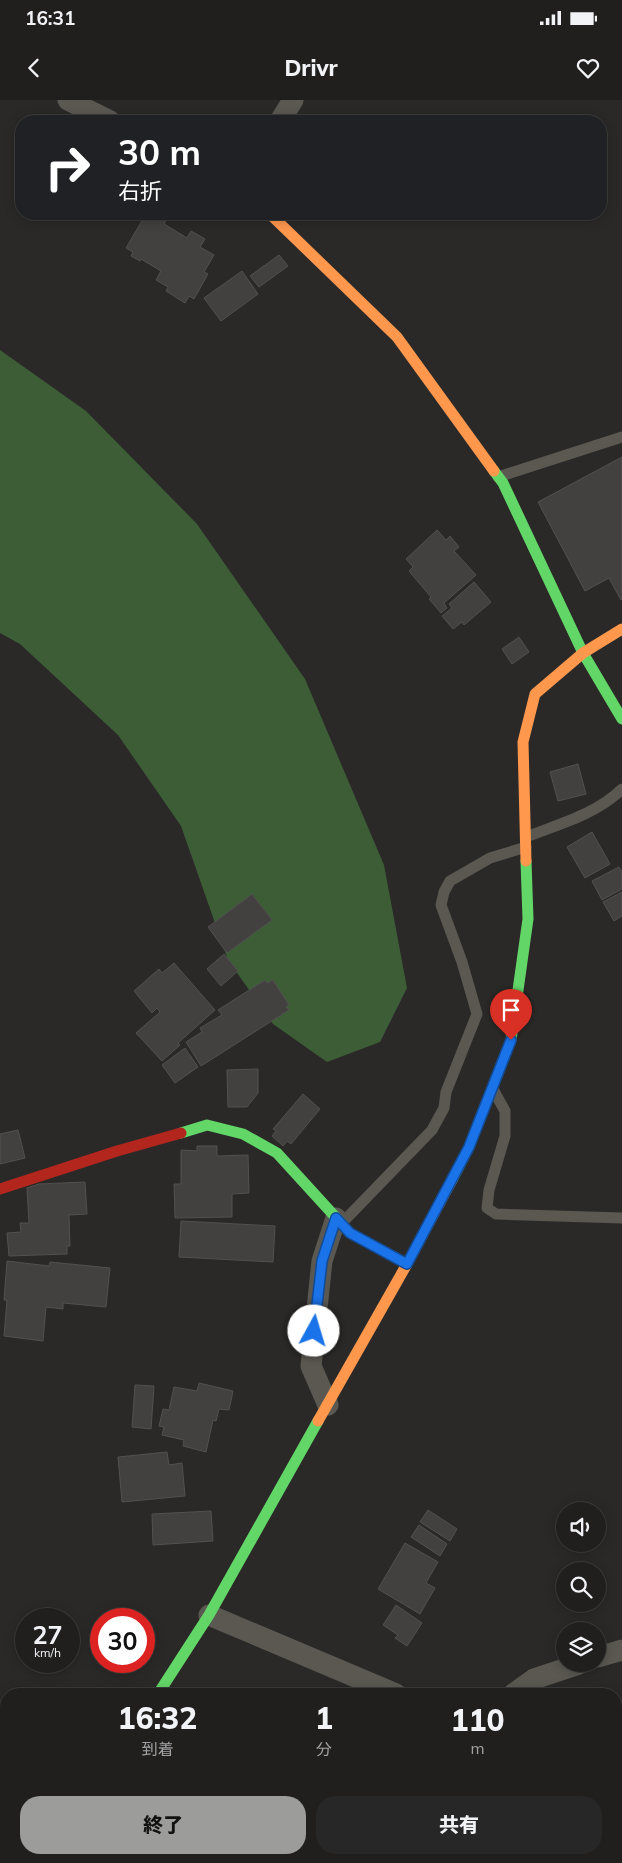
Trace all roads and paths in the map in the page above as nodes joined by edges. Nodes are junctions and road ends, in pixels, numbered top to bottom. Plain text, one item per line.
1 (68, 100) edge
2 (293, 100) edge
3 (98, 115) edge
4 (284, 115) edge
5 (276, 220) edge
6 (622, 437) edge
7 (498, 477) junction
8 (622, 629) edge
9 (583, 654) junction
10 (622, 719) edge
11 (622, 788) edge
12 (526, 842) junction
13 (493, 1088) junction
14 (0, 1189) edge
15 (622, 1218) edge
16 (339, 1221) junction
17 (407, 1264) junction
18 (328, 1405) junction
19 (209, 1615) junction
20 (622, 1650) edge
21 (606, 1655) edge
22 (556, 1672) edge
23 (162, 1688) edge
24 (382, 1688) edge
25 (521, 1688) edge

1 - 3 street
2 - 4 street
5 - 7 street
6 - 7 lane
7 - 9 street
8 - 9 street
9 - 10 street
9 - 12 street
11 - 12 lane
12 - 13 street
12 - 16 lane
13 - 15 lane
13 - 17 street
14 - 16 street
16 - 17 street
16 - 18 street
17 - 18 street
18 - 19 street
19 - 23 street
19 - 24 street
20 - 21 street
22 - 25 street

